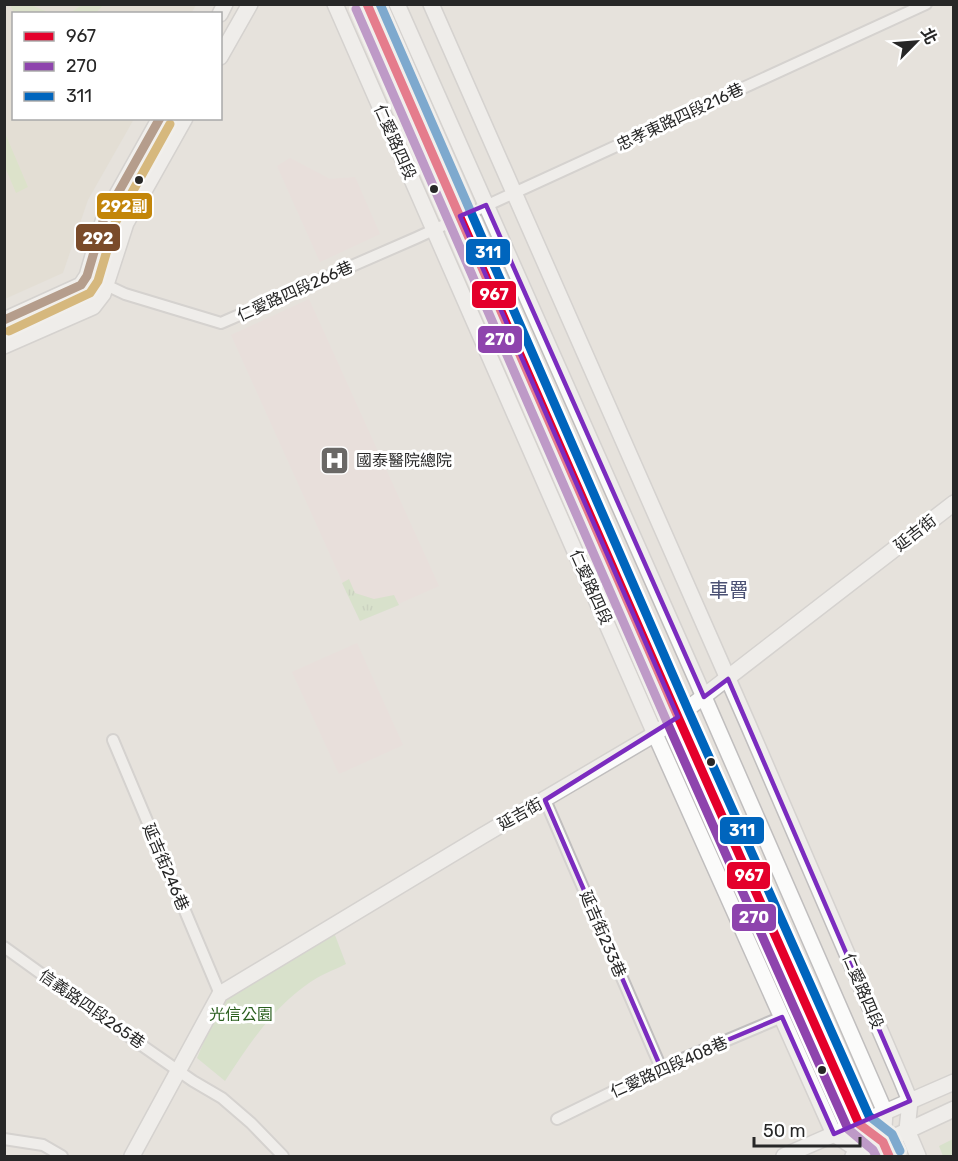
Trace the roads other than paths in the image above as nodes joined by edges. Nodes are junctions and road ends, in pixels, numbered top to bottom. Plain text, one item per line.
1 (250, 4) edge
2 (334, 4) edge
3 (367, 4) edge
4 (397, 4) edge
5 (431, 4) edge
6 (926, 4) edge
7 (222, 53) edge
8 (159, 120) edge
9 (184, 120) edge
10 (513, 193) junction
11 (486, 205) junction
12 (460, 216) junction
13 (433, 229) junction
14 (87, 276) junction
15 (107, 286) junction
16 (4, 320) edge
17 (4, 346) edge
18 (954, 503) edge
19 (728, 679) junction
20 (704, 697) junction
21 (678, 717) junction
22 (655, 734) junction
23 (112, 740) dead end
24 (545, 800) junction
25 (4, 947) edge
26 (220, 994) junction
27 (782, 1017) junction
28 (661, 1068) junction
29 (179, 1070) junction
30 (954, 1082) edge
31 (910, 1101) junction
32 (954, 1109) edge
33 (885, 1112) junction
34 (557, 1119) dead end
35 (859, 1124) junction
36 (907, 1130) junction
37 (834, 1134) junction
38 (4, 1139) edge
39 (883, 1142) junction
40 (858, 1155) edge
41 (62, 1156) edge
42 (132, 1156) edge
43 (283, 1156) edge
44 (784, 1156) edge
45 (889, 1156) edge
46 (918, 1156) edge

1 - 7 main road
2 - 13 main road, 仁愛路四段
3 - 12 main road, 仁愛路四段
4 - 11 main road, 仁愛路四段
5 - 10 main road, 仁愛路四段
6 - 10 street, 忠孝東路四段216巷
8 - 14 main road
9 - 15 main road
10 - 11 street, 忠孝東路四段216巷
10 - 19 main road, 仁愛路四段
11 - 12 street, 忠孝東路四段216巷
11 - 20 main road, 仁愛路四段
12 - 13 street, 忠孝東路四段216巷
12 - 21 main road, 仁愛路四段
13 - 15 street, 仁愛路四段266巷
13 - 22 main road, 仁愛路四段
14 - 15 street, 仁愛路四段266巷
14 - 16 main road
15 - 17 main road
18 - 19 main road, 延吉街
19 - 20 main road, 延吉街
19 - 31 main road, 仁愛路四段
20 - 21 main road, 延吉街
20 - 33 main road, 仁愛路四段
21 - 22 main road, 延吉街
21 - 35 main road, 仁愛路四段
22 - 24 main road, 延吉街
22 - 27 main road, 仁愛路四段
23 - 26 street, 延吉街246巷
24 - 26 main road, 延吉街
24 - 28 street, 延吉街233巷
25 - 29 street, 信義路四段265巷
26 - 29 main road
27 - 28 street, 仁愛路四段408巷
27 - 37 main road, 仁愛路四段
28 - 34 street, 仁愛路四段408巷
29 - 42 main road
29 - 43 street, 信義路四段265巷
30 - 31 main road
31 - 33 main road
31 - 36 main road, 仁愛路四段
32 - 36 main road
33 - 35 main road
33 - 39 main road, 仁愛路四段
35 - 37 main road
35 - 39 main road, 仁愛路四段
36 - 39 main road
36 - 46 main road, 仁愛路四段
37 - 40 main road
37 - 44 main road
38 - 41 street
39 - 40 main road
39 - 45 main road, 仁愛路四段

